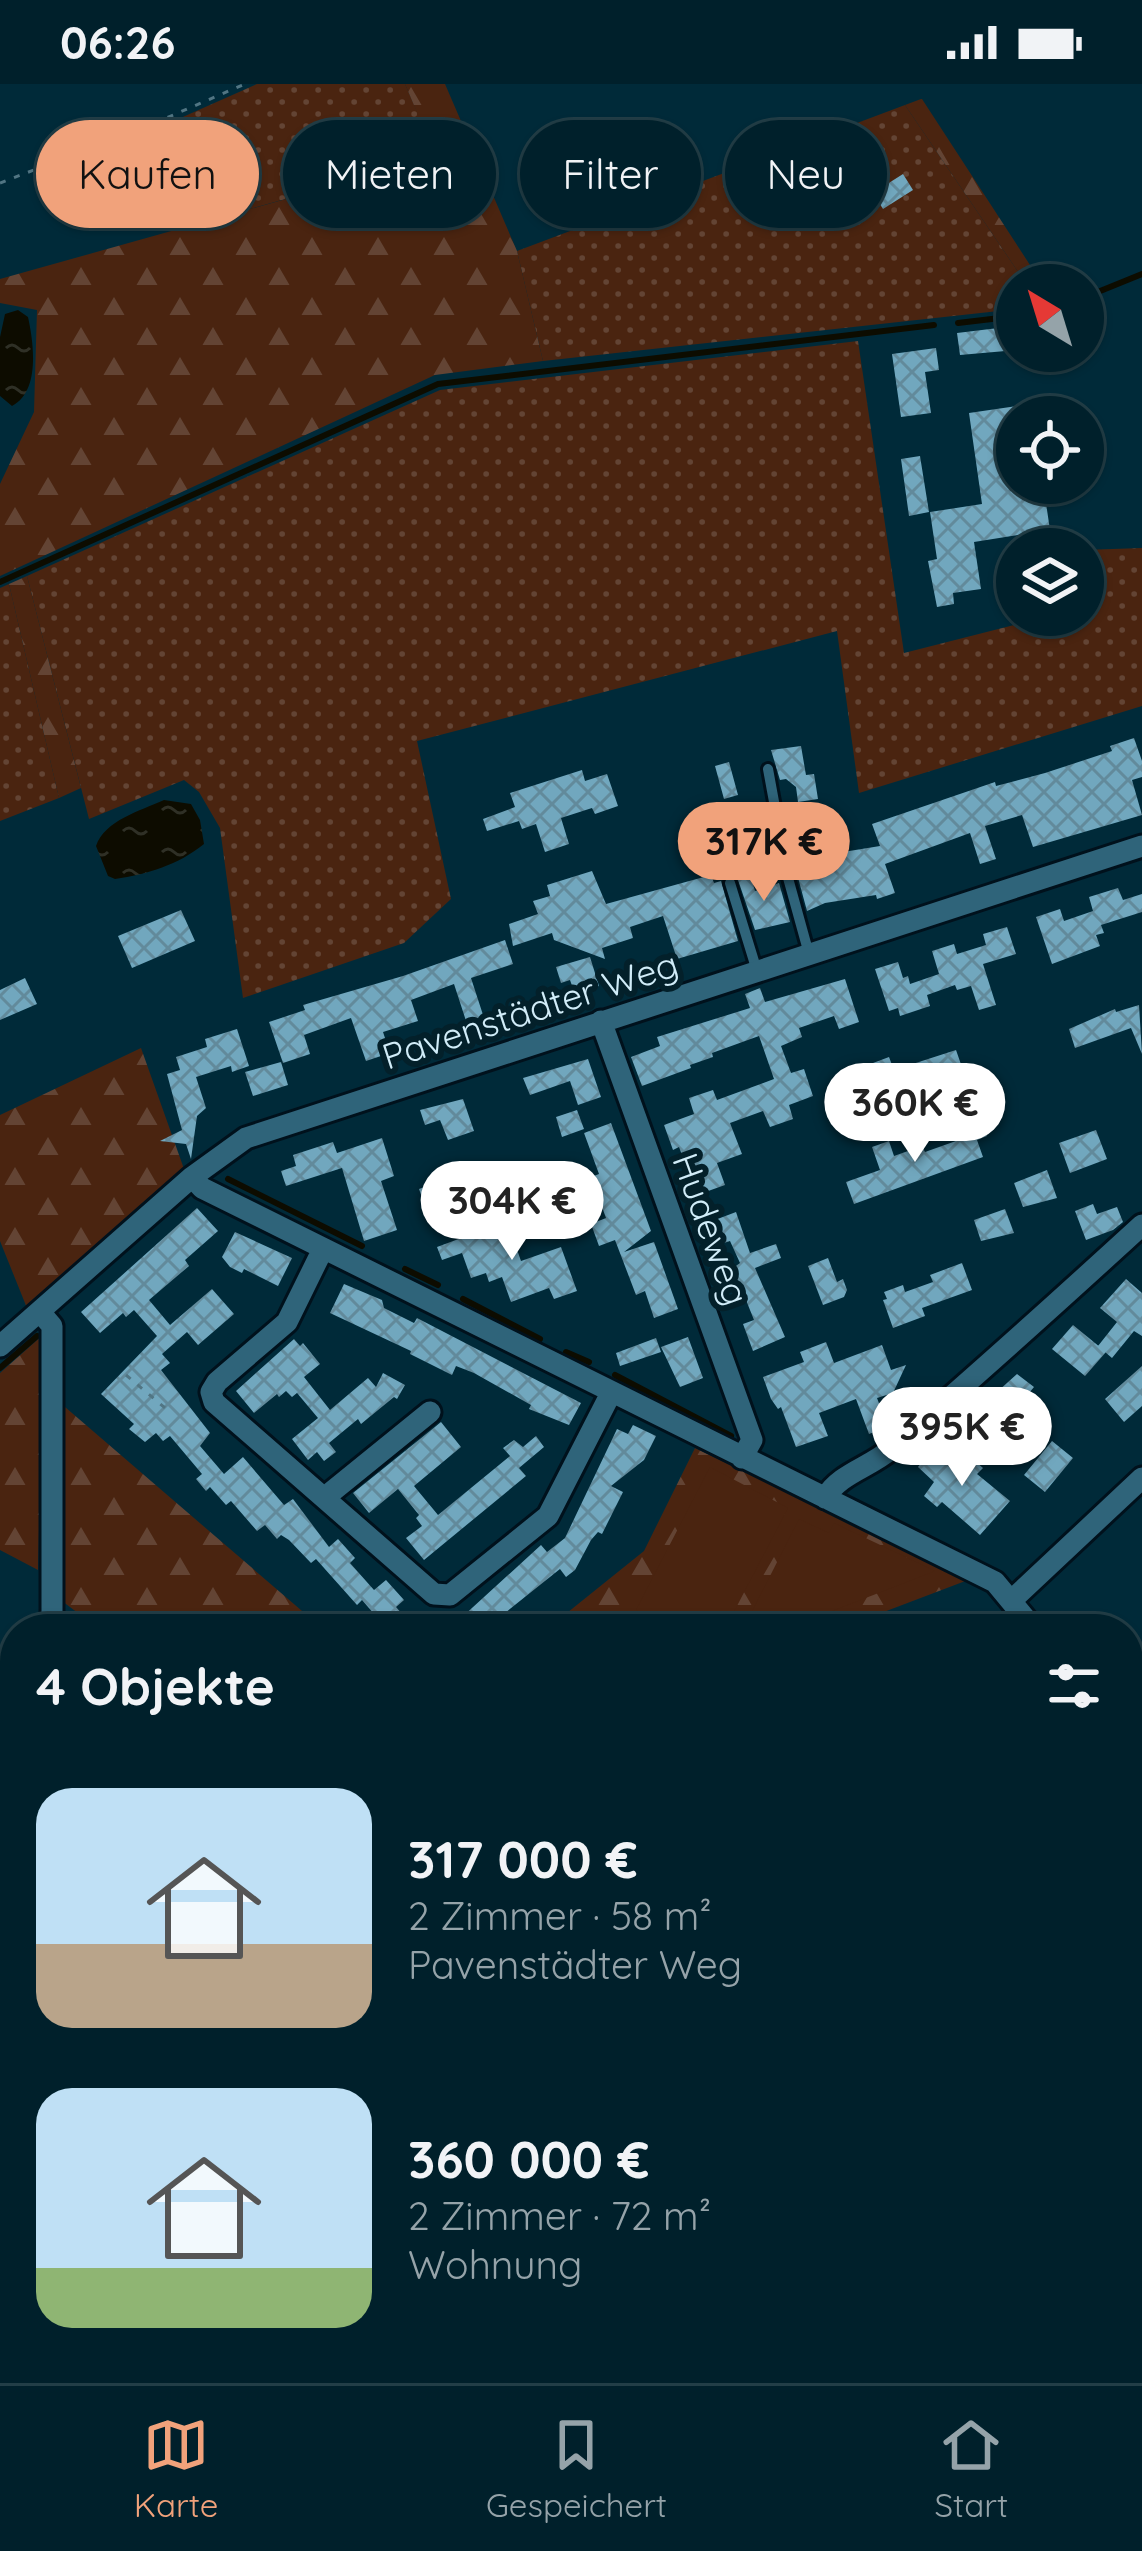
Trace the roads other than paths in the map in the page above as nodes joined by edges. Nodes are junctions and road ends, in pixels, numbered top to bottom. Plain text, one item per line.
1 (768, 769) dead end
2 (1142, 846) edge
3 (730, 883) dead end
4 (809, 954) junction
5 (758, 971) junction
6 (601, 1021) junction
7 (192, 1177) junction
8 (1142, 1225) edge
9 (323, 1250) junction
10 (40, 1312) junction
11 (0, 1346) edge
12 (611, 1393) junction
13 (430, 1412) dead end
14 (742, 1458) junction
15 (1142, 1478) edge
16 (324, 1498) junction
17 (825, 1498) junction
18 (1012, 1599) junction
19 (52, 1614) edge
20 (1023, 1614) edge

1 - 4 lane
2 - 4 street, Pavenstädter Weg
3 - 5 lane
4 - 5 street, Pavenstädter Weg
5 - 6 street, Pavenstädter Weg
6 - 7 street, Pavenstädter Weg
6 - 14 street, Hudeweg
7 - 9 street
7 - 10 street, Pavenstädter Weg
8 - 17 street
9 - 12 street
9 - 16 street
10 - 11 street, Pavenstädter Weg
10 - 19 street
12 - 14 street
12 - 16 street
13 - 16 street
14 - 17 street
15 - 18 street
17 - 18 street
18 - 20 street

